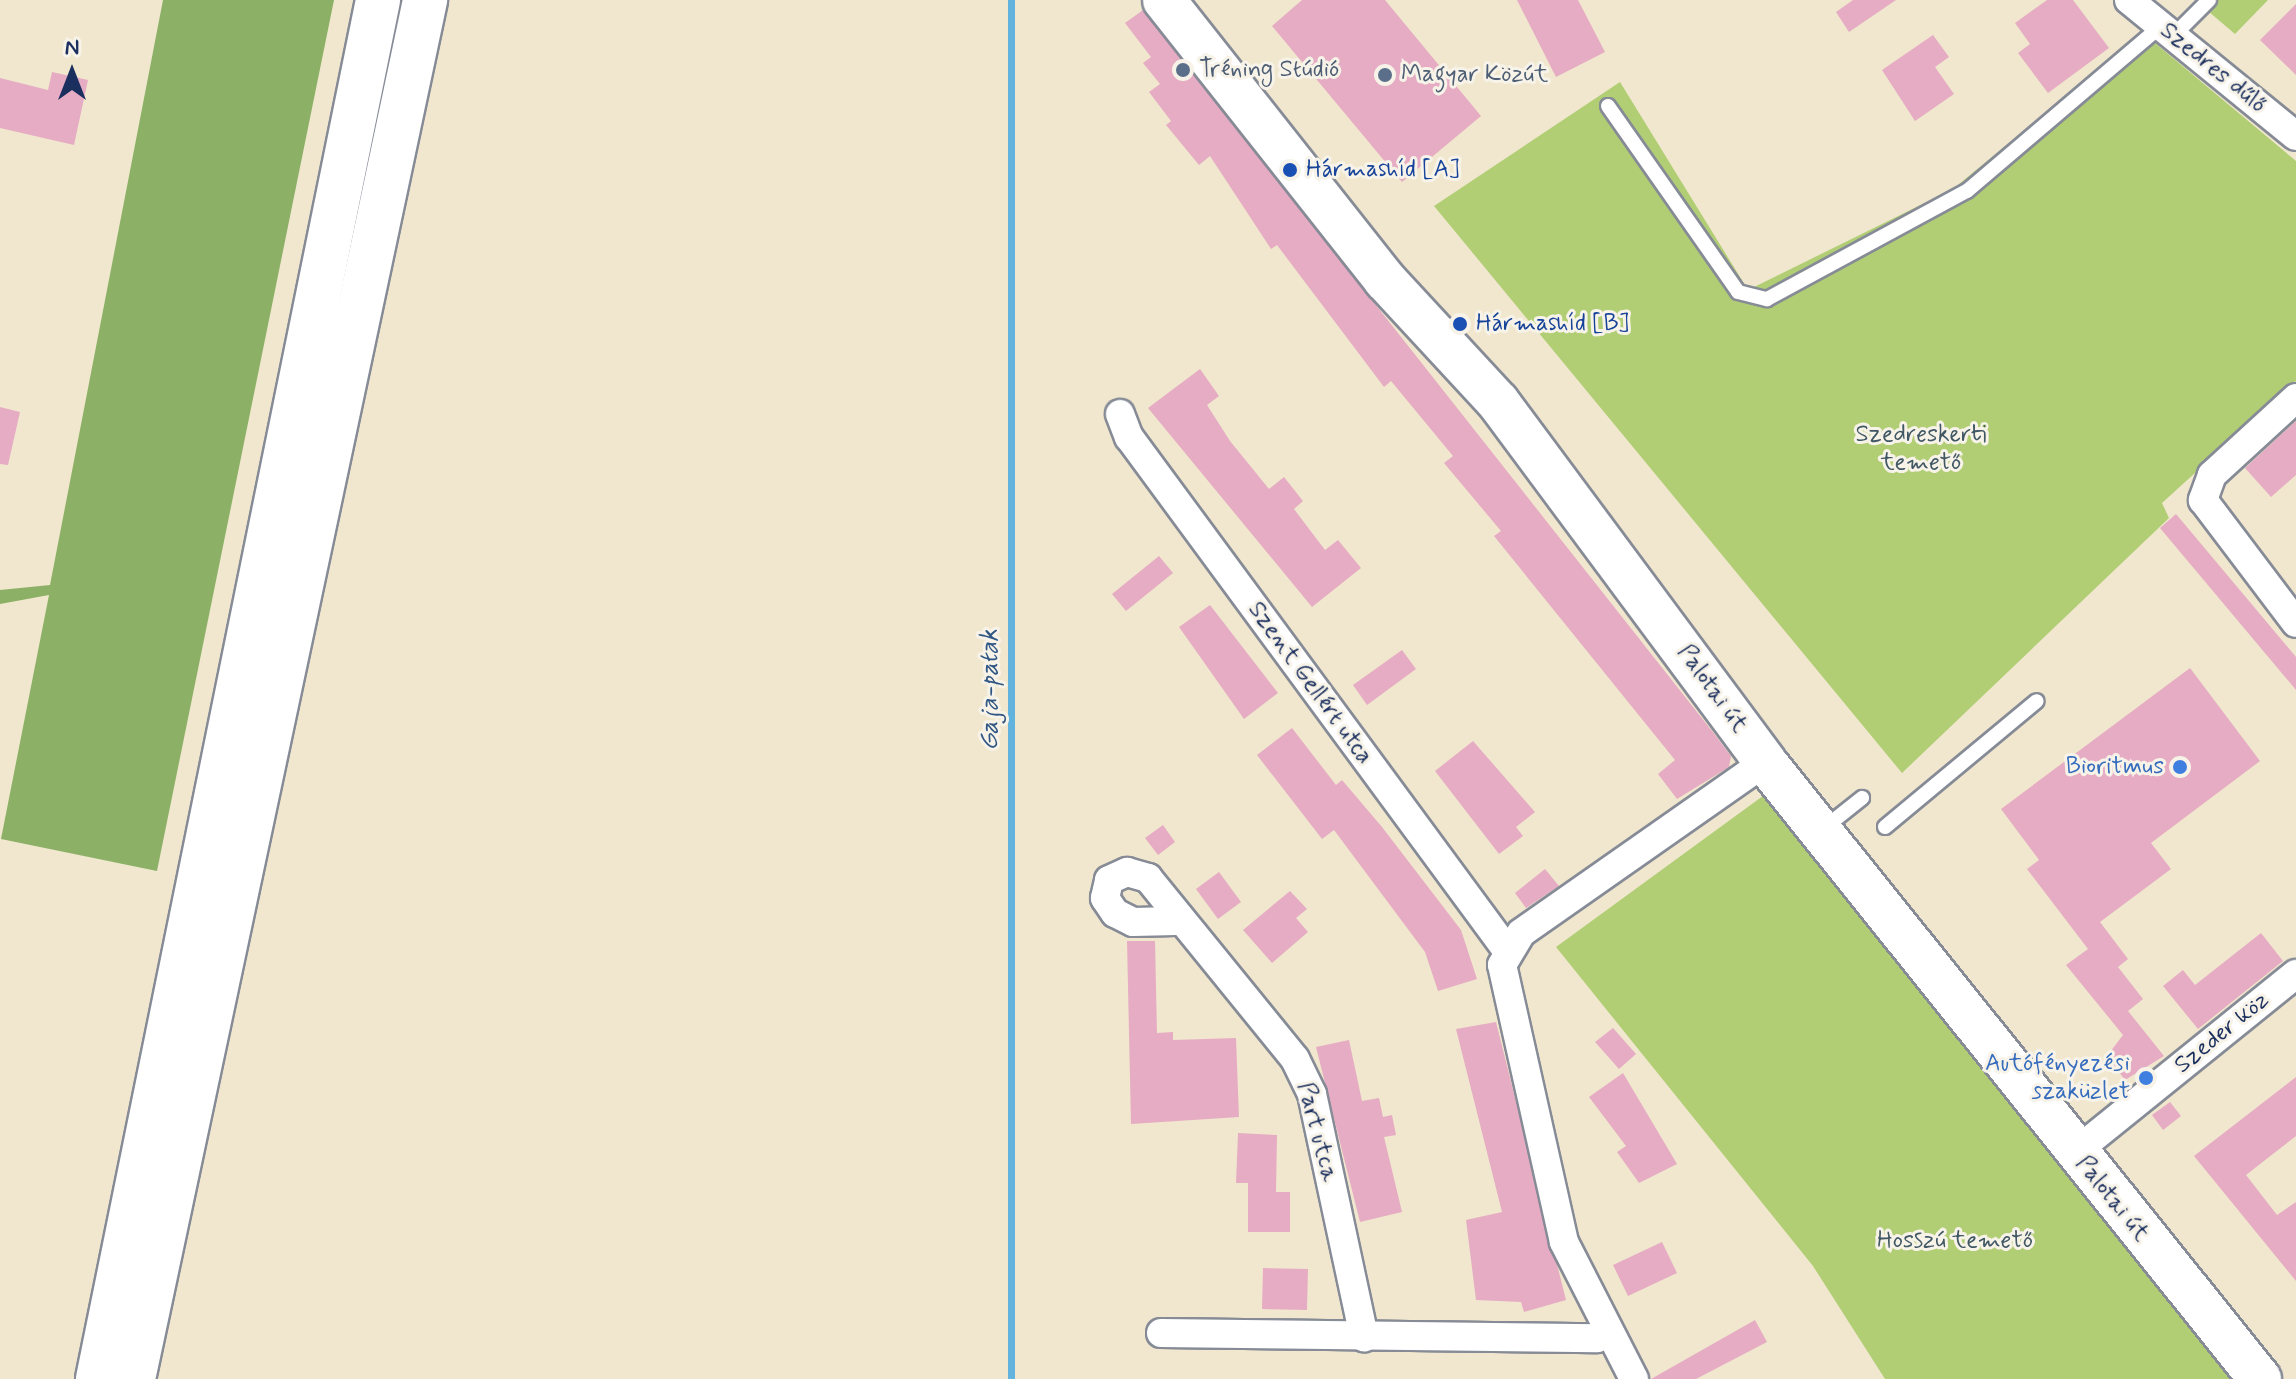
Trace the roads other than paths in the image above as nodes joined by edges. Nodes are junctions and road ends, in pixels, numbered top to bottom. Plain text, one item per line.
1 (378, 0) edge
2 (425, 0) edge
3 (1164, 0) edge
4 (2129, 0) edge
5 (2209, 0) edge
6 (2167, 31) junction
7 (1608, 106) dead end
8 (2296, 136) edge
9 (2296, 398) edge
10 (1120, 414) dead end
11 (2296, 623) edge
12 (2037, 701) dead end
13 (1765, 762) junction
14 (1862, 798) dead end
15 (1885, 827) dead end
16 (1820, 831) junction
17 (1176, 921) dead end
18 (1506, 949) junction
19 (2296, 974) edge
20 (2074, 1153) junction
21 (1606, 1331) junction
22 (1161, 1333) dead end
23 (1364, 1337) junction
24 (98, 1379) edge
25 (133, 1379) edge
26 (1634, 1379) edge
27 (2260, 1379) edge

1 - 24 main road
2 - 25 main road
3 - 13 main road, Palotai út
4 - 6 street, Szedres dűlő
5 - 6 lane
6 - 7 lane
6 - 8 street, Szedres dűlő
9 - 11 street
10 - 18 street, Szent Gellért utca
12 - 15 lane
13 - 16 main road, Palotai út
13 - 18 street
14 - 16 lane
16 - 20 main road, Palotai út
17 - 23 street, Part utca
18 - 21 street
19 - 20 street, Szeder köz
20 - 27 main road, Palotai út
21 - 23 street
21 - 26 street
22 - 23 street

